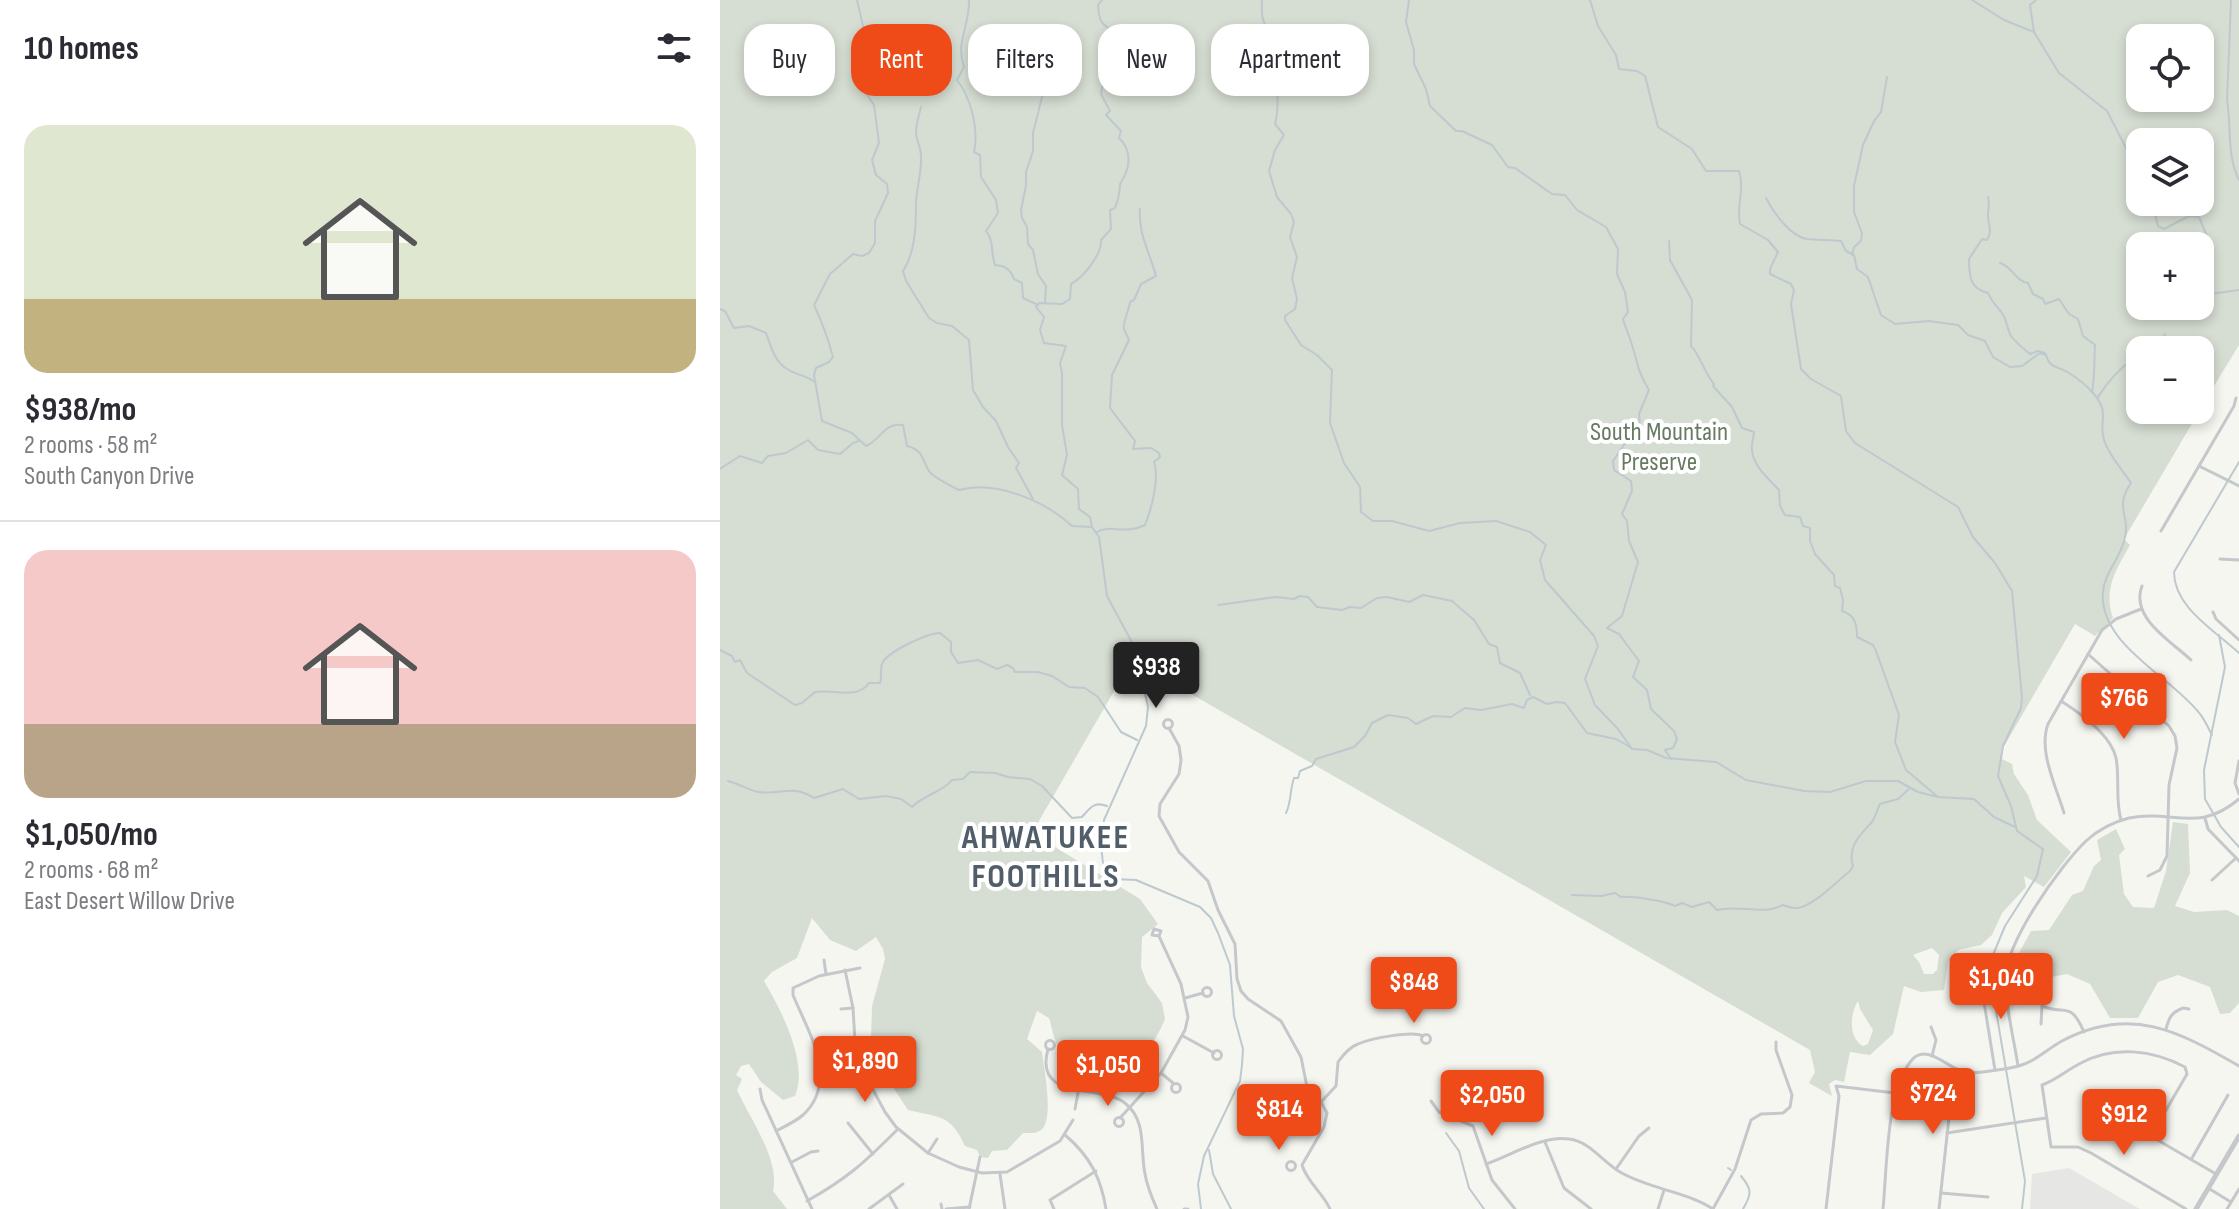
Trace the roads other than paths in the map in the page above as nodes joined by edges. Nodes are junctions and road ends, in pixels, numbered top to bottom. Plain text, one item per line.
1 (2236, 398) dead end
2 (2199, 466) junction
3 (2239, 486) edge
4 (2161, 531) dead end
5 (2220, 559) dead end
6 (2239, 560) edge
7 (2142, 586) dead end
8 (2141, 609) junction
9 (2213, 612) dead end
10 (2239, 640) edge
11 (2088, 654) junction
12 (2191, 660) dead end
13 (2061, 701) junction
14 (1169, 728) dead end
15 (2239, 761) edge
16 (2239, 797) edge
17 (2064, 813) dead end
18 (2170, 817) junction
19 (2207, 818) junction
20 (2121, 820) junction
21 (2238, 859) edge
22 (2148, 876) dead end
23 (2212, 880) dead end
24 (1159, 936) dead end
25 (824, 960) dead end
26 (860, 968) dead end
27 (845, 970) junction
28 (826, 974) junction
29 (1977, 987) dead end
30 (1203, 993) dead end
31 (1185, 998) junction
32 (853, 1008) junction
33 (841, 1009) dead end
34 (2189, 1009) dead end
35 (2041, 1024) dead end
36 (1931, 1027) dead end
37 (2166, 1029) junction
38 (2084, 1032) junction
39 (1183, 1036) junction
40 (1423, 1036) dead end
41 (1776, 1042) dead end
42 (1048, 1049) dead end
43 (1214, 1053) dead end
44 (1932, 1056) junction
45 (2018, 1066) junction
46 (2239, 1066) edge
47 (1959, 1070) junction
48 (1995, 1070) junction
49 (1161, 1073) junction
50 (1174, 1084) dead end
51 (820, 1085) junction
52 (828, 1086) dead end
53 (760, 1089) dead end
54 (1078, 1091) junction
55 (1895, 1093) junction
56 (2228, 1095) dead end
57 (2142, 1098) dead end
58 (1431, 1101) dead end
59 (1321, 1102) junction
60 (2099, 1106) dead end
61 (1130, 1107) junction
62 (1075, 1109) dead end
63 (1120, 1118) dead end
64 (2046, 1118) junction
65 (1073, 1120) dead end
66 (2127, 1122) junction
67 (848, 1123) dead end
68 (1649, 1128) dead end
69 (898, 1129) junction
70 (776, 1131) junction
71 (1947, 1133) junction
72 (1065, 1135) junction
73 (2151, 1136) junction
74 (2239, 1136) edge
75 (937, 1139) dead end
76 (1545, 1142) junction
77 (818, 1151) dead end
78 (928, 1153) junction
79 (873, 1154) junction
80 (980, 1157) dead end
81 (2191, 1160) junction
82 (792, 1162) junction
83 (1486, 1164) junction
84 (1302, 1165) junction
85 (1296, 1166) dead end
86 (1616, 1169) junction
87 (976, 1171) junction
88 (1096, 1171) junction
89 (1000, 1174) junction
90 (2217, 1174) junction
91 (903, 1184) dead end
92 (1665, 1188) junction
93 (2208, 1188) junction
94 (2239, 1189) edge
95 (888, 1193) junction
96 (1941, 1193) junction
97 (1988, 1197) dead end
98 (807, 1201) junction
99 (2231, 1202) junction
100 (943, 1207) edge
101 (970, 1208) edge
102 (812, 1209) edge
103 (869, 1209) edge
104 (897, 1209) edge
105 (1005, 1209) edge
106 (1054, 1209) edge
107 (1106, 1209) edge
108 (1157, 1209) edge
109 (1330, 1209) edge
110 (1515, 1209) edge
111 (1591, 1209) edge
112 (1658, 1209) edge
113 (1713, 1209) edge
114 (1826, 1209) edge
115 (1883, 1209) edge
116 (1939, 1209) edge
117 (2186, 1209) edge
118 (2196, 1209) edge
119 (2227, 1209) edge

1 - 2 street
2 - 3 street
2 - 4 street
5 - 6 street
7 - 8 street
8 - 11 street
8 - 12 street
9 - 10 street
11 - 13 street
11 - 18 street
13 - 17 street
13 - 20 street
14 - 59 street
15 - 16 street
16 - 19 street
18 - 19 street
18 - 20 street
18 - 22 street
19 - 21 street
20 - 45 street
21 - 23 street
24 - 31 street
25 - 28 street
26 - 27 street
27 - 28 street
27 - 32 street
28 - 51 street
29 - 48 street
30 - 31 street
31 - 39 street
32 - 33 street
32 - 69 street
34 - 37 street
35 - 38 street
36 - 44 street
37 - 38 street
37 - 46 street
38 - 45 street
39 - 43 street
39 - 49 street
40 - 59 street
41 - 113 street
42 - 54 street
44 - 47 street
44 - 55 street
45 - 48 street
47 - 48 street
47 - 71 street
49 - 50 street
49 - 61 street
51 - 52 street
51 - 70 street
53 - 70 street
54 - 61 street
54 - 62 street
55 - 114 street
55 - 115 street
56 - 81 street
57 - 66 street
58 - 83 street
59 - 84 street
60 - 66 street
61 - 63 street
61 - 108 street
64 - 71 street
64 - 73 street
64 - 117 street
65 - 72 street
66 - 73 street
67 - 79 street
68 - 86 street
69 - 78 street
69 - 79 street
70 - 82 street
71 - 96 street
72 - 88 street
72 - 89 street
73 - 81 street
74 - 90 street
75 - 78 street
76 - 83 street
76 - 86 street
76 - 111 street
77 - 82 street
78 - 87 street
79 - 98 street
80 - 87 street
81 - 90 street
82 - 98 street
83 - 110 street
84 - 85 street
84 - 109 street
86 - 92 street
87 - 89 street
87 - 101 street
88 - 106 street
88 - 107 street
89 - 105 street
90 - 93 street
91 - 95 street
92 - 112 street
92 - 113 street
93 - 99 street
93 - 118 street
94 - 99 street
95 - 103 street
95 - 104 street
96 - 97 street
96 - 116 street
98 - 102 street
99 - 119 street
100 - 101 street

